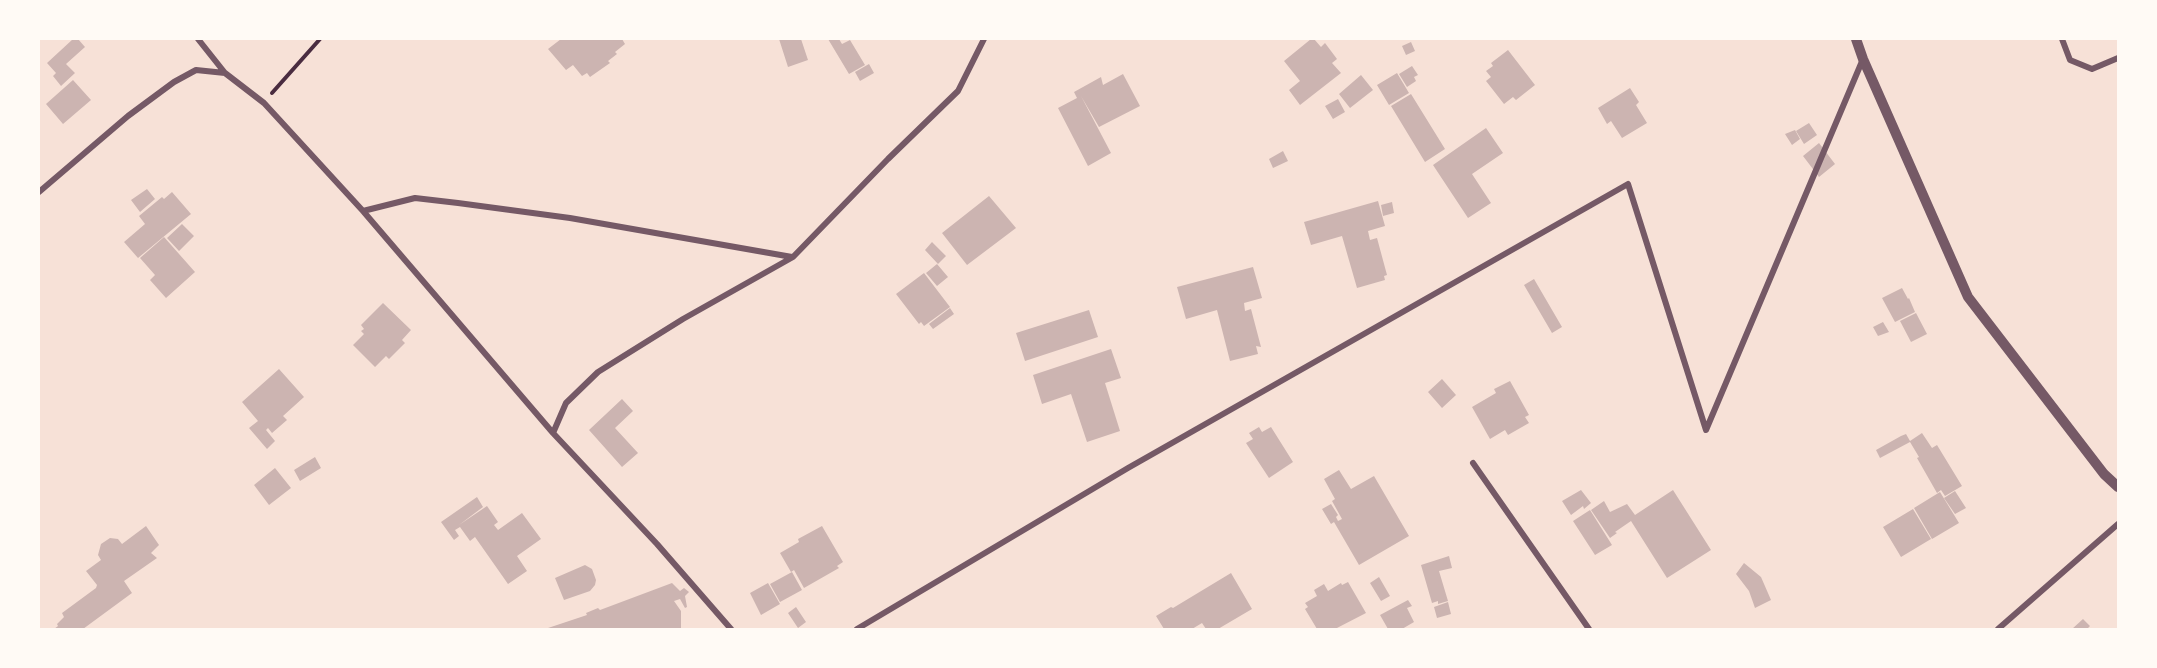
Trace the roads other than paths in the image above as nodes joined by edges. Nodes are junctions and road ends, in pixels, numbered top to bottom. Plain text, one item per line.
1 (198, 39) edge
2 (984, 39) edge
3 (1856, 39) edge
4 (2062, 39) edge
5 (2118, 58) edge
6 (1863, 59) junction
7 (225, 73) junction
8 (39, 192) edge
9 (363, 211) junction
10 (793, 257) junction
11 (553, 434) junction
12 (1473, 463) dead end
13 (2118, 487) edge
14 (2118, 524) edge
15 (731, 629) edge
16 (856, 629) edge
17 (1589, 629) edge
18 (1998, 629) edge

1 - 7 street
2 - 10 street
3 - 6 street
4 - 5 street
6 - 13 street
6 - 16 street
7 - 8 street
7 - 9 street
9 - 10 street
9 - 11 street
10 - 11 street
11 - 15 street
12 - 17 street
14 - 18 street

